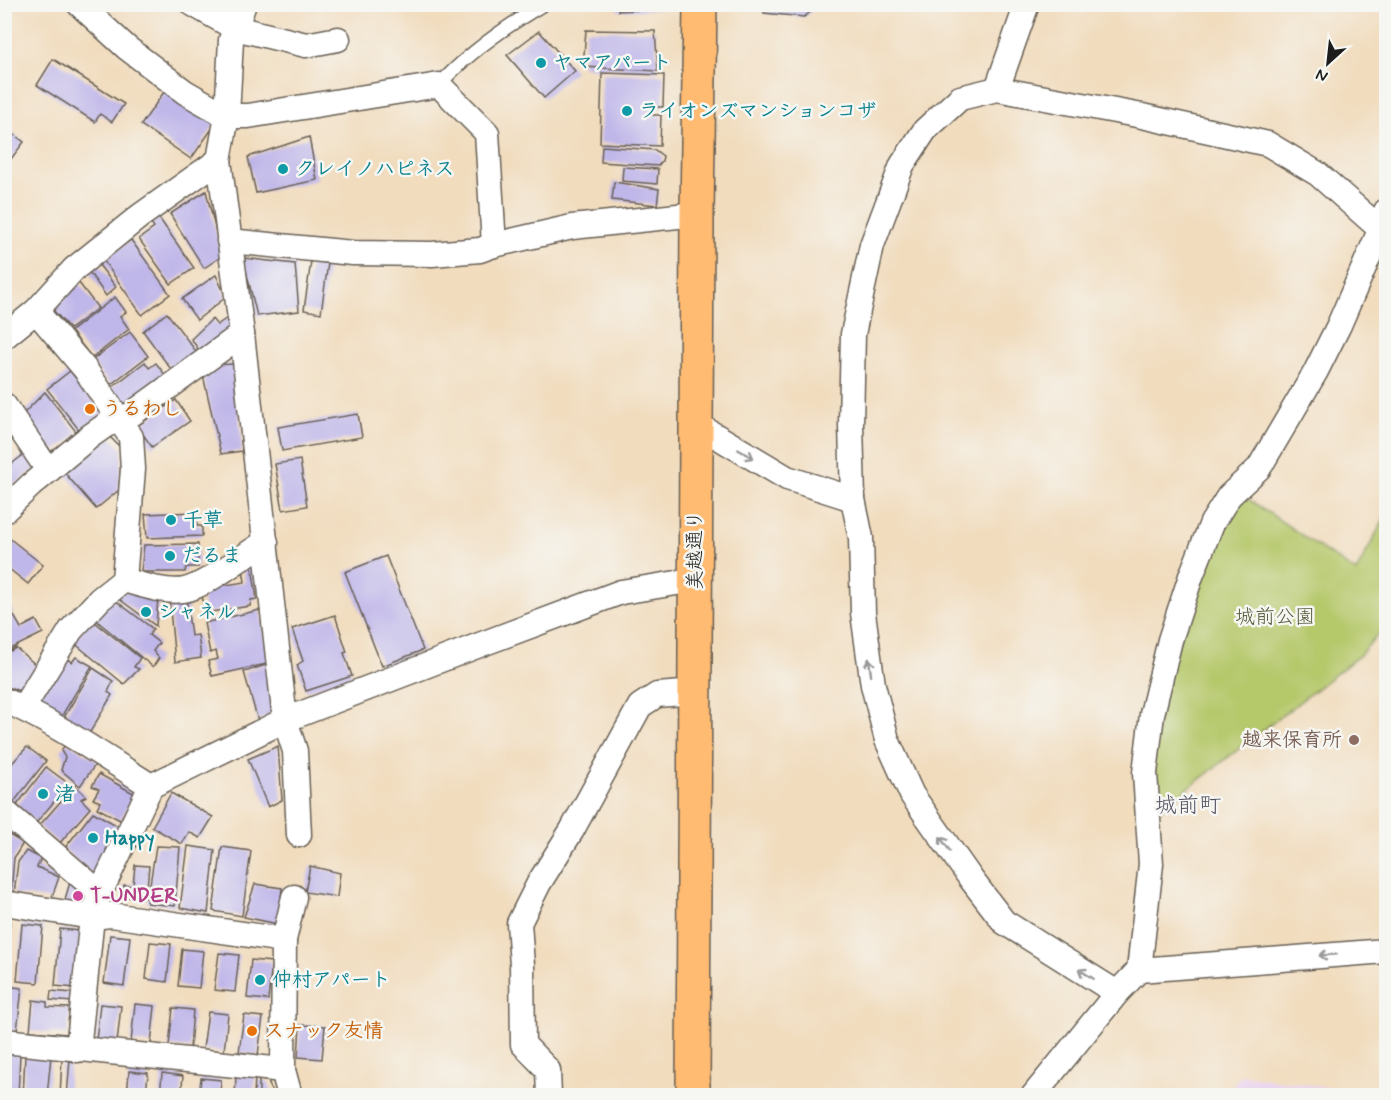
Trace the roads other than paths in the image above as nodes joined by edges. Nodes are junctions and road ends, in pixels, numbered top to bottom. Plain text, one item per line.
1 (79, 4) edge
2 (193, 4) edge
3 (244, 4) edge
4 (544, 4) edge
5 (700, 4) edge
6 (1028, 4) edge
7 (235, 28) junction
8 (338, 39) dead end
9 (439, 85) junction
10 (998, 89) junction
11 (226, 116) junction
12 (219, 160) junction
13 (697, 214) junction
14 (1385, 224) edge
15 (229, 241) junction
16 (494, 245) junction
17 (36, 310) junction
18 (242, 334) junction
19 (4, 337) edge
20 (4, 405) edge
21 (120, 419) junction
22 (696, 424) junction
23 (48, 470) junction
24 (853, 499) junction
25 (4, 511) edge
26 (266, 542) junction
27 (124, 580) junction
28 (695, 580) junction
29 (696, 692) junction
30 (14, 704) edge
31 (285, 720) junction
32 (151, 786) junction
33 (4, 811) edge
34 (299, 835) dead end
35 (100, 893) junction
36 (294, 897) dead end
37 (4, 903) edge
38 (92, 916) junction
39 (284, 940) junction
40 (1386, 951) edge
41 (1139, 970) junction
42 (1117, 993) junction
43 (4, 1041) edge
44 (78, 1050) junction
45 (283, 1070) junction
46 (290, 1095) edge
47 (549, 1095) edge
48 (693, 1095) edge
49 (1034, 1095) edge

1 - 11 street
2 - 7 street
3 - 7 street
4 - 9 lane
5 - 13 highway, 美越通り
6 - 10 street
7 - 8 street
7 - 11 street
9 - 11 street
9 - 16 street
10 - 14 street
10 - 24 street
11 - 12 street
12 - 15 street
12 - 17 street
13 - 16 street
13 - 22 highway, 美越通り
14 - 41 street
15 - 16 street
15 - 18 street
17 - 19 street
17 - 21 street
18 - 21 street
18 - 26 street
20 - 23 street
21 - 23 street
21 - 27 street
22 -> 24 street
22 - 28 highway, 美越通り
23 - 25 street
42 -> 24 street
26 - 27 street
26 - 31 street
27 - 30 street
28 - 29 highway, 美越通り
28 - 31 street
29 - 47 street
29 - 48 highway, 美越通り
30 - 32 street
31 - 32 street
31 - 34 street
32 - 35 street
33 - 35 street
35 - 38 street
36 - 39 street
37 - 38 street
38 - 39 street
38 - 44 street
39 - 45 street
40 -> 41 street
41 - 42 street
42 - 49 street
43 - 44 street
44 - 45 street
45 - 46 street

